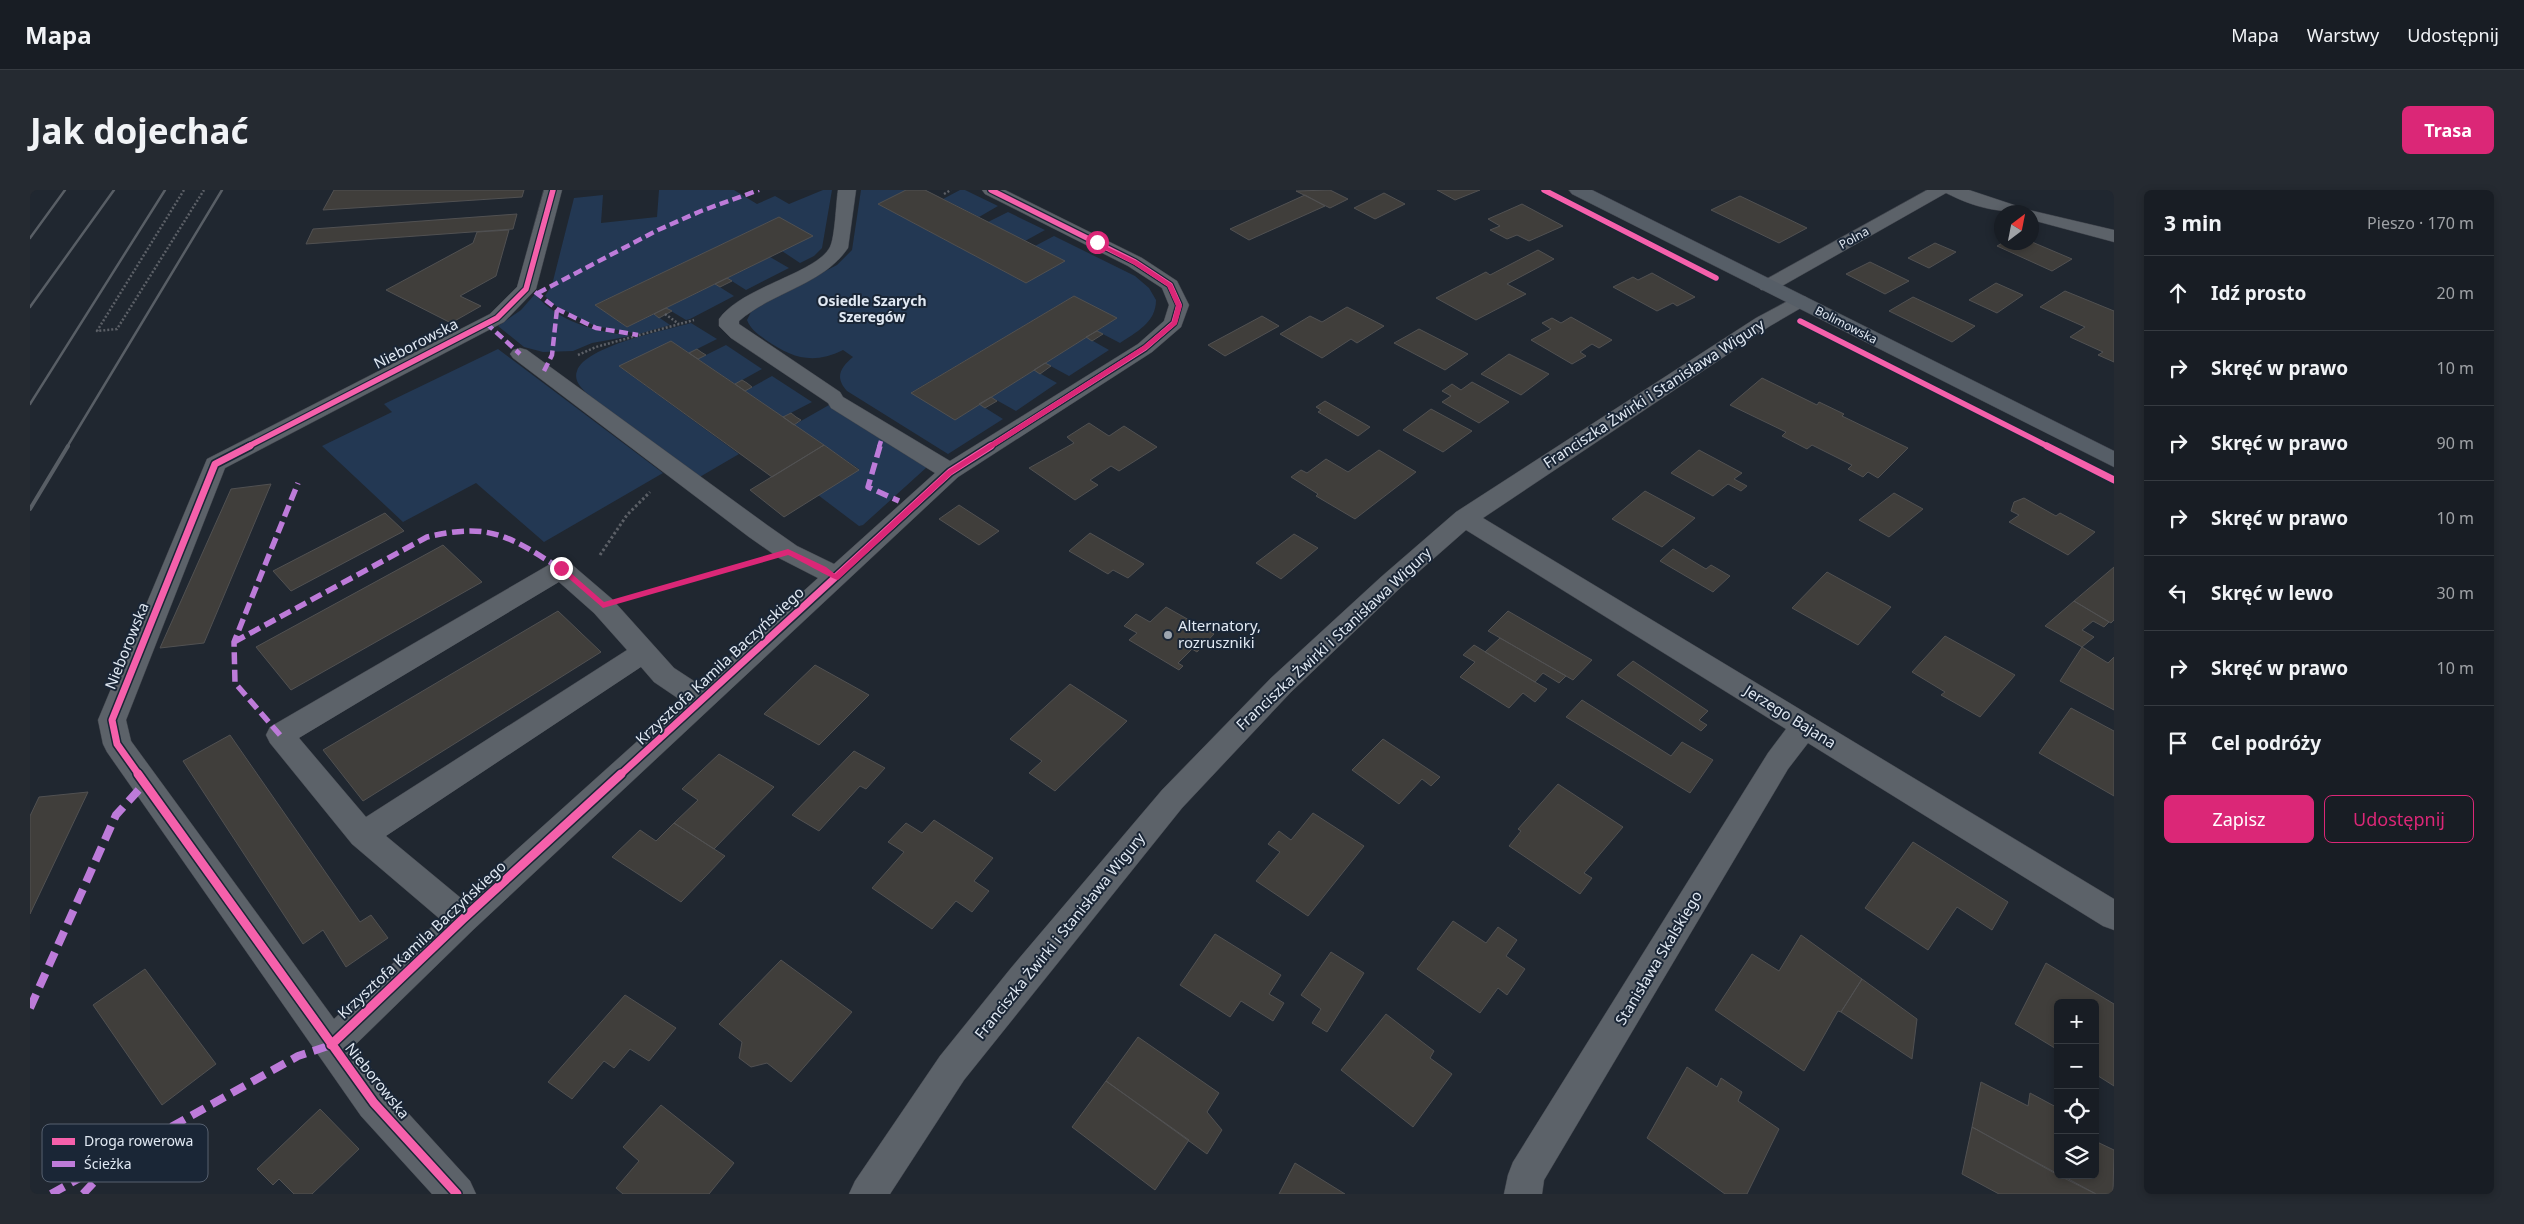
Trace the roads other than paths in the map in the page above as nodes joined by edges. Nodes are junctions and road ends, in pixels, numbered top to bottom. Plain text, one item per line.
1 (553, 190) edge
2 (847, 190) edge
3 (991, 190) edge
4 (1578, 190) edge
5 (1909, 190) edge
6 (1953, 190) edge
7 (1933, 194) edge
8 (1994, 206) edge
9 (2039, 217) edge
10 (2114, 236) edge
11 (1768, 286) junction
12 (1799, 301) junction
13 (520, 354) dead end
14 (2114, 460) edge
15 (950, 472) junction
16 (1465, 518) junction
17 (836, 578) junction
18 (643, 653) junction
19 (702, 701) junction
20 (1805, 726) junction
21 (363, 835) junction
22 (2114, 916) edge
23 (463, 919) junction
24 (331, 1045) junction
25 (457, 1194) edge
26 (868, 1194) edge
27 (1523, 1194) edge

1 - 24 street, Nieborowska
2 - 15 street
3 - 15 street, Krzysztofa Kamila Baczyńskiego
4 - 11 main road, Bolimowska
5 - 7 street
6 - 8 street
7 - 11 street, Polna
9 - 10 street
11 - 12 main road, Bolimowska
12 - 14 main road, Bolimowska
12 - 16 street, Franciszka Żwirki i Stanisława Wigury
13 - 17 street
15 - 17 street, Krzysztofa Kamila Baczyńskiego
16 - 20 street, Jerzego Bajana
16 - 26 street, Franciszka Żwirki i Stanisława Wigury
17 - 19 street, Krzysztofa Kamila Baczyńskiego
18 - 19 street
18 - 21 street
18 - 21 street
19 - 23 street, Krzysztofa Kamila Baczyńskiego
20 - 22 street, Jerzego Bajana
20 - 27 street, Stanisława Skalskiego
21 - 23 street
23 - 24 street, Krzysztofa Kamila Baczyńskiego
24 - 25 street, Nieborowska

